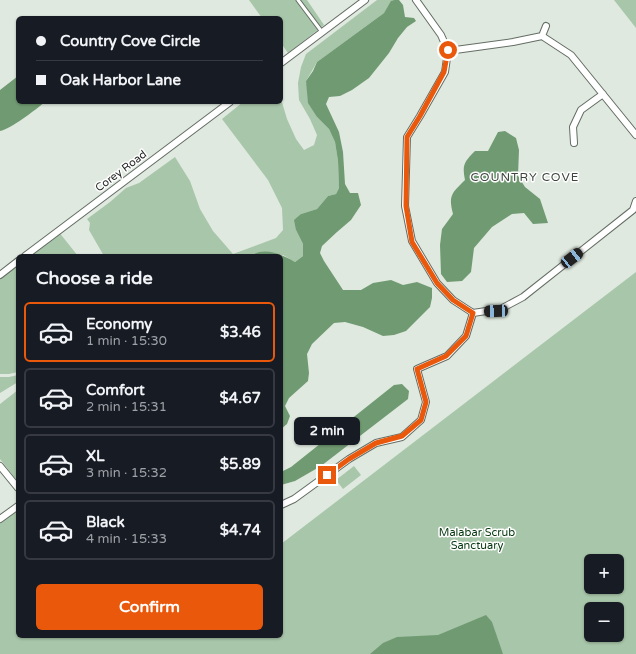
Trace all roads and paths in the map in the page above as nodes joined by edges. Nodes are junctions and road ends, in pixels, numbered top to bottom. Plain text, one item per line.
1 (298, 0) edge
2 (365, 0) edge
3 (416, 0) edge
4 (546, 26) dead end
5 (322, 32) junction
6 (542, 36) junction
7 (448, 50) junction
8 (283, 61) edge
9 (603, 94) junction
10 (227, 104) edge
11 (636, 135) edge
12 (574, 143) dead end
13 (636, 201) edge
14 (28, 254) edge
15 (16, 263) edge
16 (0, 275) edge
17 (473, 313) junction
18 (0, 466) edge
19 (16, 486) edge
20 (283, 504) edge
21 (16, 507) edge
22 (0, 519) edge

1 - 5 lane
2 - 5 street
3 - 7 street
4 - 6 street
5 - 8 street
6 - 7 street
6 - 9 street
7 - 17 street
9 - 11 street
9 - 12 street
10 - 14 street, Corey Road
13 - 17 street
15 - 16 street
17 - 20 street
18 - 19 street
21 - 22 street

